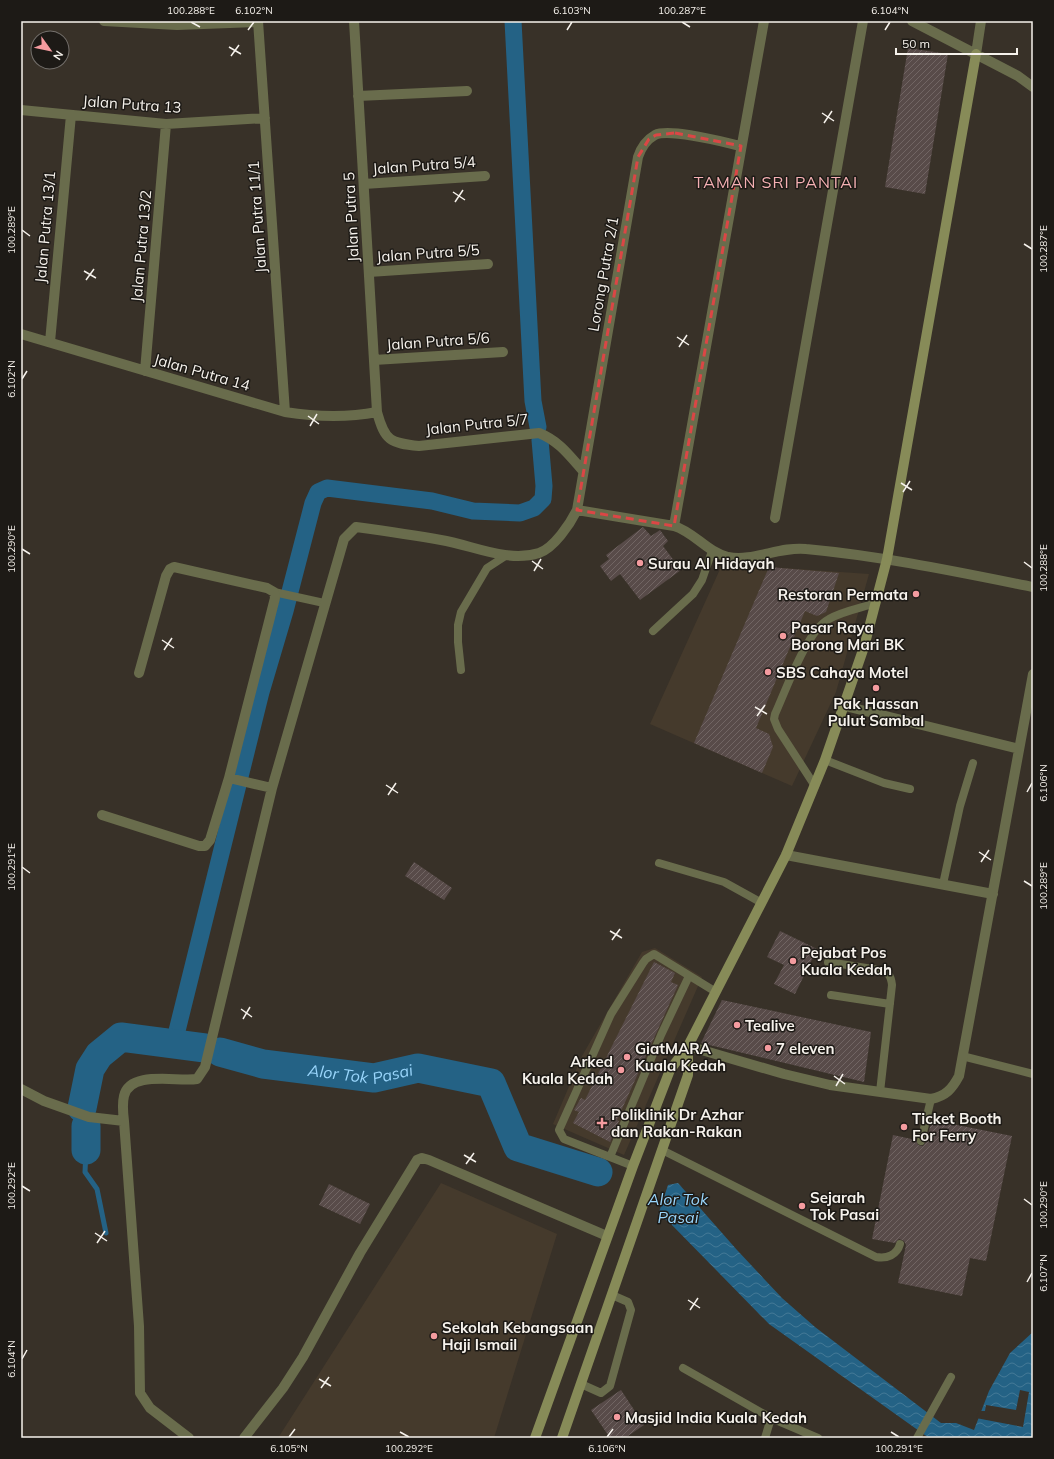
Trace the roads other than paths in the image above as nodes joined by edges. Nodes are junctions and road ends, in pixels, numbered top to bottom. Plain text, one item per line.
1 (104, 21) edge
2 (354, 21) edge
3 (764, 21) edge
4 (863, 21) edge
5 (912, 21) edge
6 (981, 21) edge
7 (258, 22) edge
8 (976, 54) junction
9 (1033, 87) edge
10 (467, 91) dead end
11 (358, 96) junction
12 (21, 110) edge
13 (71, 115) junction
14 (265, 118) junction
15 (166, 124) junction
16 (741, 146) junction
17 (485, 176) dead end
18 (364, 184) junction
19 (488, 264) dead end
20 (369, 272) junction
21 (21, 334) edge
22 (50, 342) junction
23 (504, 352) dead end
24 (374, 360) junction
25 (145, 371) junction
26 (285, 412) junction
27 (377, 412) junction
28 (583, 471) junction
29 (576, 510) junction
30 (774, 518) dead end
31 (674, 526) junction
32 (712, 551) junction
33 (506, 555) junction
34 (887, 559) junction
35 (1033, 587) edge
36 (274, 592) junction
37 (324, 603) junction
38 (876, 603) junction
39 (653, 631) dead end
40 (461, 670) dead end
41 (140, 673) dead end
42 (1033, 674) edge
43 (845, 706) junction
44 (1019, 749) junction
45 (825, 760) junction
46 (973, 763) dead end
47 (232, 779) junction
48 (815, 786) junction
49 (272, 788) junction
50 (910, 789) dead end
51 (102, 815) dead end
52 (786, 855) junction
53 (659, 863) dead end
54 (943, 884) junction
55 (993, 894) junction
56 (762, 903) junction
57 (828, 962) dead end
58 (689, 976) junction
59 (716, 992) junction
60 (831, 995) dead end
61 (890, 1004) junction
62 (688, 1046) junction
63 (962, 1056) junction
64 (1033, 1074) edge
65 (21, 1089) edge
66 (880, 1092) junction
67 (931, 1099) junction
68 (124, 1121) junction
69 (922, 1141) dead end
70 (662, 1150) junction
71 (610, 1157) junction
72 (632, 1166) junction
73 (607, 1236) junction
74 (900, 1244) dead end
75 (612, 1295) junction
76 (683, 1368) dead end
77 (951, 1377) dead end
78 (581, 1384) junction
79 (771, 1418) junction
80 (189, 1438) edge
81 (244, 1438) edge
82 (536, 1438) edge
83 (562, 1438) edge
84 (765, 1438) edge
85 (818, 1438) edge
86 (917, 1438) edge

1 - 7 street
2 - 11 street, Jalan Putra 5
3 - 16 street
4 - 30 street
5 - 8 street
6 - 8 street
7 - 14 street, Jalan Putra 11/1
8 - 9 street
8 - 34 main road
10 - 11 street
11 - 18 street, Jalan Putra 5
12 - 13 street, Jalan Putra 13
13 - 15 street, Jalan Putra 13
13 - 22 street, Jalan Putra 13/1
14 - 15 street, Jalan Putra 13
14 - 26 street, Jalan Putra 11/1
15 - 25 street, Jalan Putra 13/2
16 - 28 street, Lorong Putra 2/1
16 - 31 street
17 - 18 street, Jalan Putra 5/4
18 - 20 street, Jalan Putra 5
19 - 20 street, Jalan Putra 5/5
20 - 24 street, Jalan Putra 5
21 - 22 street, Jalan Putra 14
22 - 25 street, Jalan Putra 14
23 - 24 street, Jalan Putra 5/6
24 - 27 street, Jalan Putra 5
25 - 26 street, Jalan Putra 14
26 - 27 street, Jalan Putra 14
27 - 28 street, Jalan Putra 5/7
28 - 29 street, Lorong Putra 2/1
29 - 31 street
29 - 33 street, Lorong Putra 2/1
31 - 32 street
32 - 34 street
32 - 39 lane
33 - 37 street, Lorong Putra 2/1
33 - 40 lane
34 - 35 street
34 - 38 main road
36 - 37 lane
36 - 41 street
36 - 47 street
37 - 49 street
38 - 43 main road
38 - 48 lane
42 - 44 street
43 - 44 street
43 - 45 main road
44 - 55 street
45 - 48 main road
45 - 50 lane
46 - 54 lane
47 - 49 street
47 - 51 street
48 - 52 main road
49 - 68 street
52 - 54 street
52 - 56 main road
53 - 56 lane
54 - 55 street
55 - 63 street
56 - 59 main road
57 - 61 lane
58 - 59 lane
58 - 71 lane
58 - 71 lane
59 - 62 main road
60 - 61 lane
61 - 66 lane
62 - 66 street
62 - 70 main road
62 - 72 main road
63 - 64 lane
63 - 67 street
65 - 68 street
66 - 67 street
67 - 69 lane
68 - 80 street
70 - 74 lane
70 - 75 main road
71 - 72 lane
72 - 73 main road
73 - 81 street
73 - 82 main road
75 - 78 main road
75 - 78 lane
76 - 79 lane
77 - 86 lane
78 - 83 main road
79 - 84 lane
79 - 85 lane

